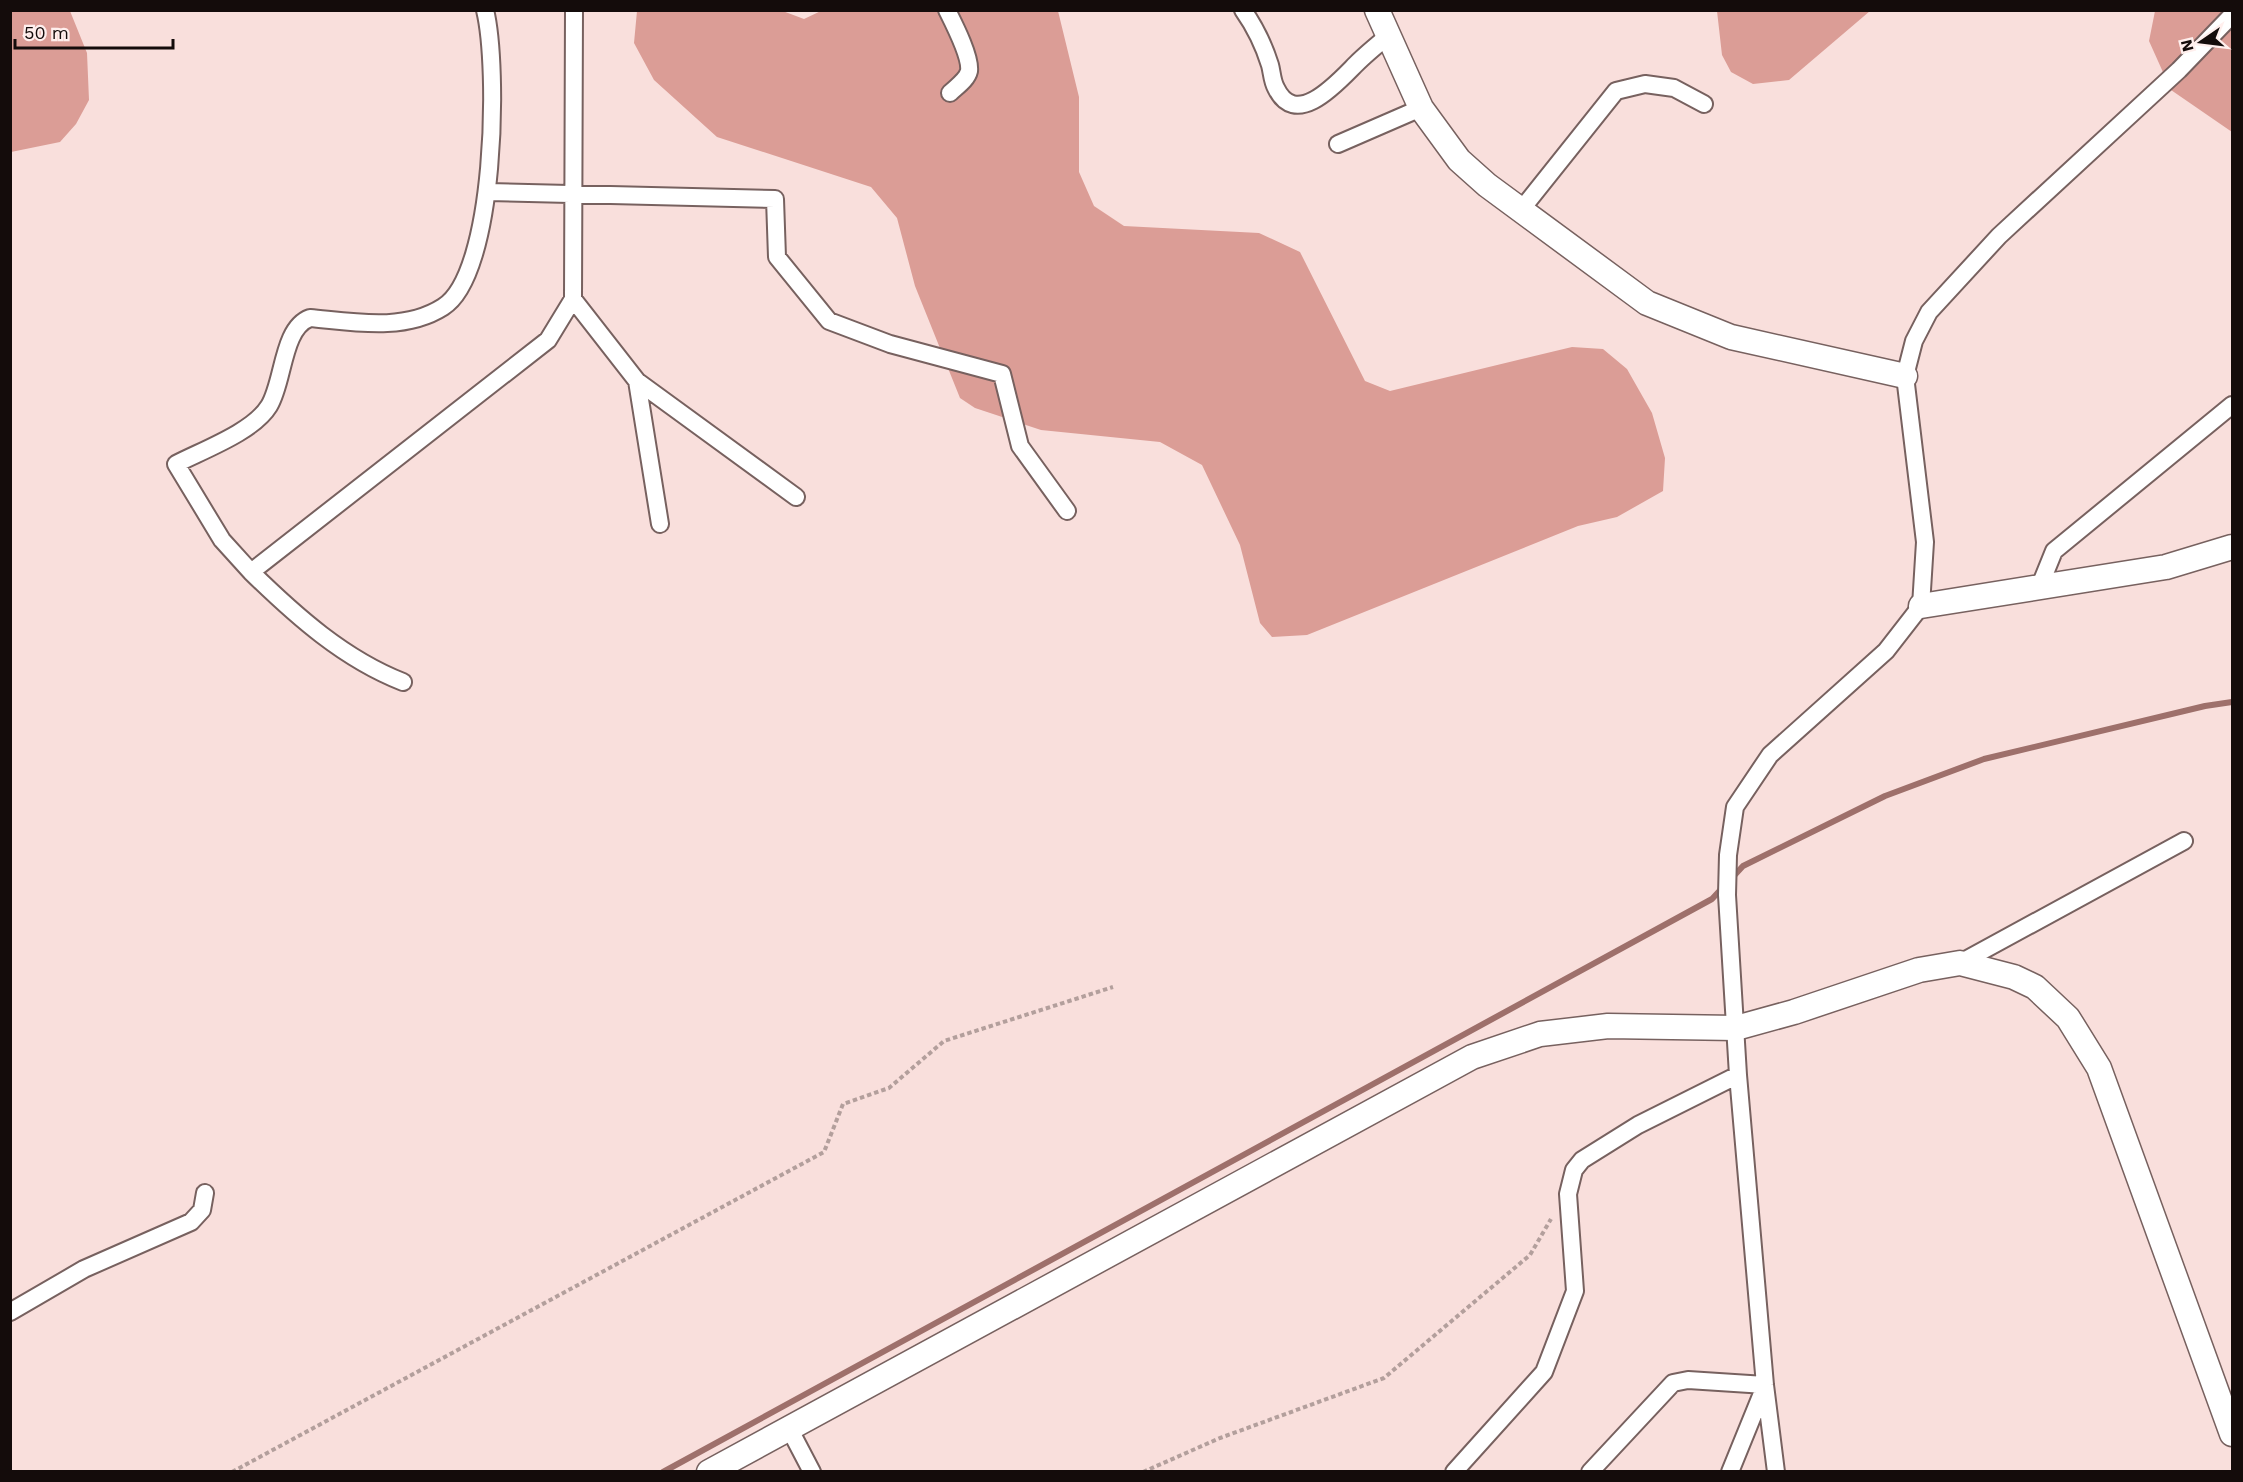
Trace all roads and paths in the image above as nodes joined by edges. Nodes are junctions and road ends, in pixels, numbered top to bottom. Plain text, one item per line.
1 (485, 10) edge
2 (574, 10) edge
3 (947, 10) edge
4 (1243, 10) edge
5 (1377, 10) edge
6 (2232, 15) edge
7 (1388, 36) junction
8 (950, 93) dead end
9 (1704, 104) dead end
10 (1421, 108) junction
11 (1338, 144) dead end
12 (488, 192) junction
13 (574, 193) junction
14 (1521, 210) junction
15 (573, 299) junction
16 (1905, 376) junction
17 (637, 381) junction
18 (2232, 405) edge
19 (796, 497) dead end
20 (1067, 511) dead end
21 (660, 524) dead end
22 (2232, 547) edge
23 (251, 572) junction
24 (2039, 588) junction
25 (1921, 606) junction
26 (403, 682) dead end
27 (2184, 841) dead end
28 (1960, 963) junction
29 (1113, 987) dead end
30 (1736, 1028) junction
31 (1738, 1075) junction
32 (1569, 1188) junction
33 (205, 1193) dead end
34 (10, 1312) edge
35 (1765, 1385) junction
36 (789, 1428) junction
37 (2232, 1434) edge
38 (1464, 1468) edge
39 (232, 1472) edge
40 (709, 1472) edge
41 (812, 1472) edge
42 (1143, 1472) edge
43 (1590, 1472) edge
44 (1730, 1472) edge
45 (1776, 1472) edge

1 - 12 street
2 - 13 street
3 - 8 street
4 - 7 street
5 - 7 street
6 - 16 street
7 - 10 street
9 - 14 street
10 - 11 street
10 - 14 street
12 - 13 street
12 - 23 street
13 - 15 street
13 - 20 street
14 - 16 street
15 - 17 street
15 - 23 street
16 - 25 street
17 - 19 street
17 - 21 street
18 - 24 street
22 - 24 street
23 - 26 street
24 - 25 street
25 - 30 street
27 - 28 street
28 - 30 street
28 - 37 street
29 - 39 path
30 - 31 street
30 - 36 street
31 - 32 street
31 - 35 street
32 - 38 street
32 - 42 path
33 - 34 street
35 - 43 street
35 - 44 street
35 - 45 street
36 - 40 street
36 - 41 street

